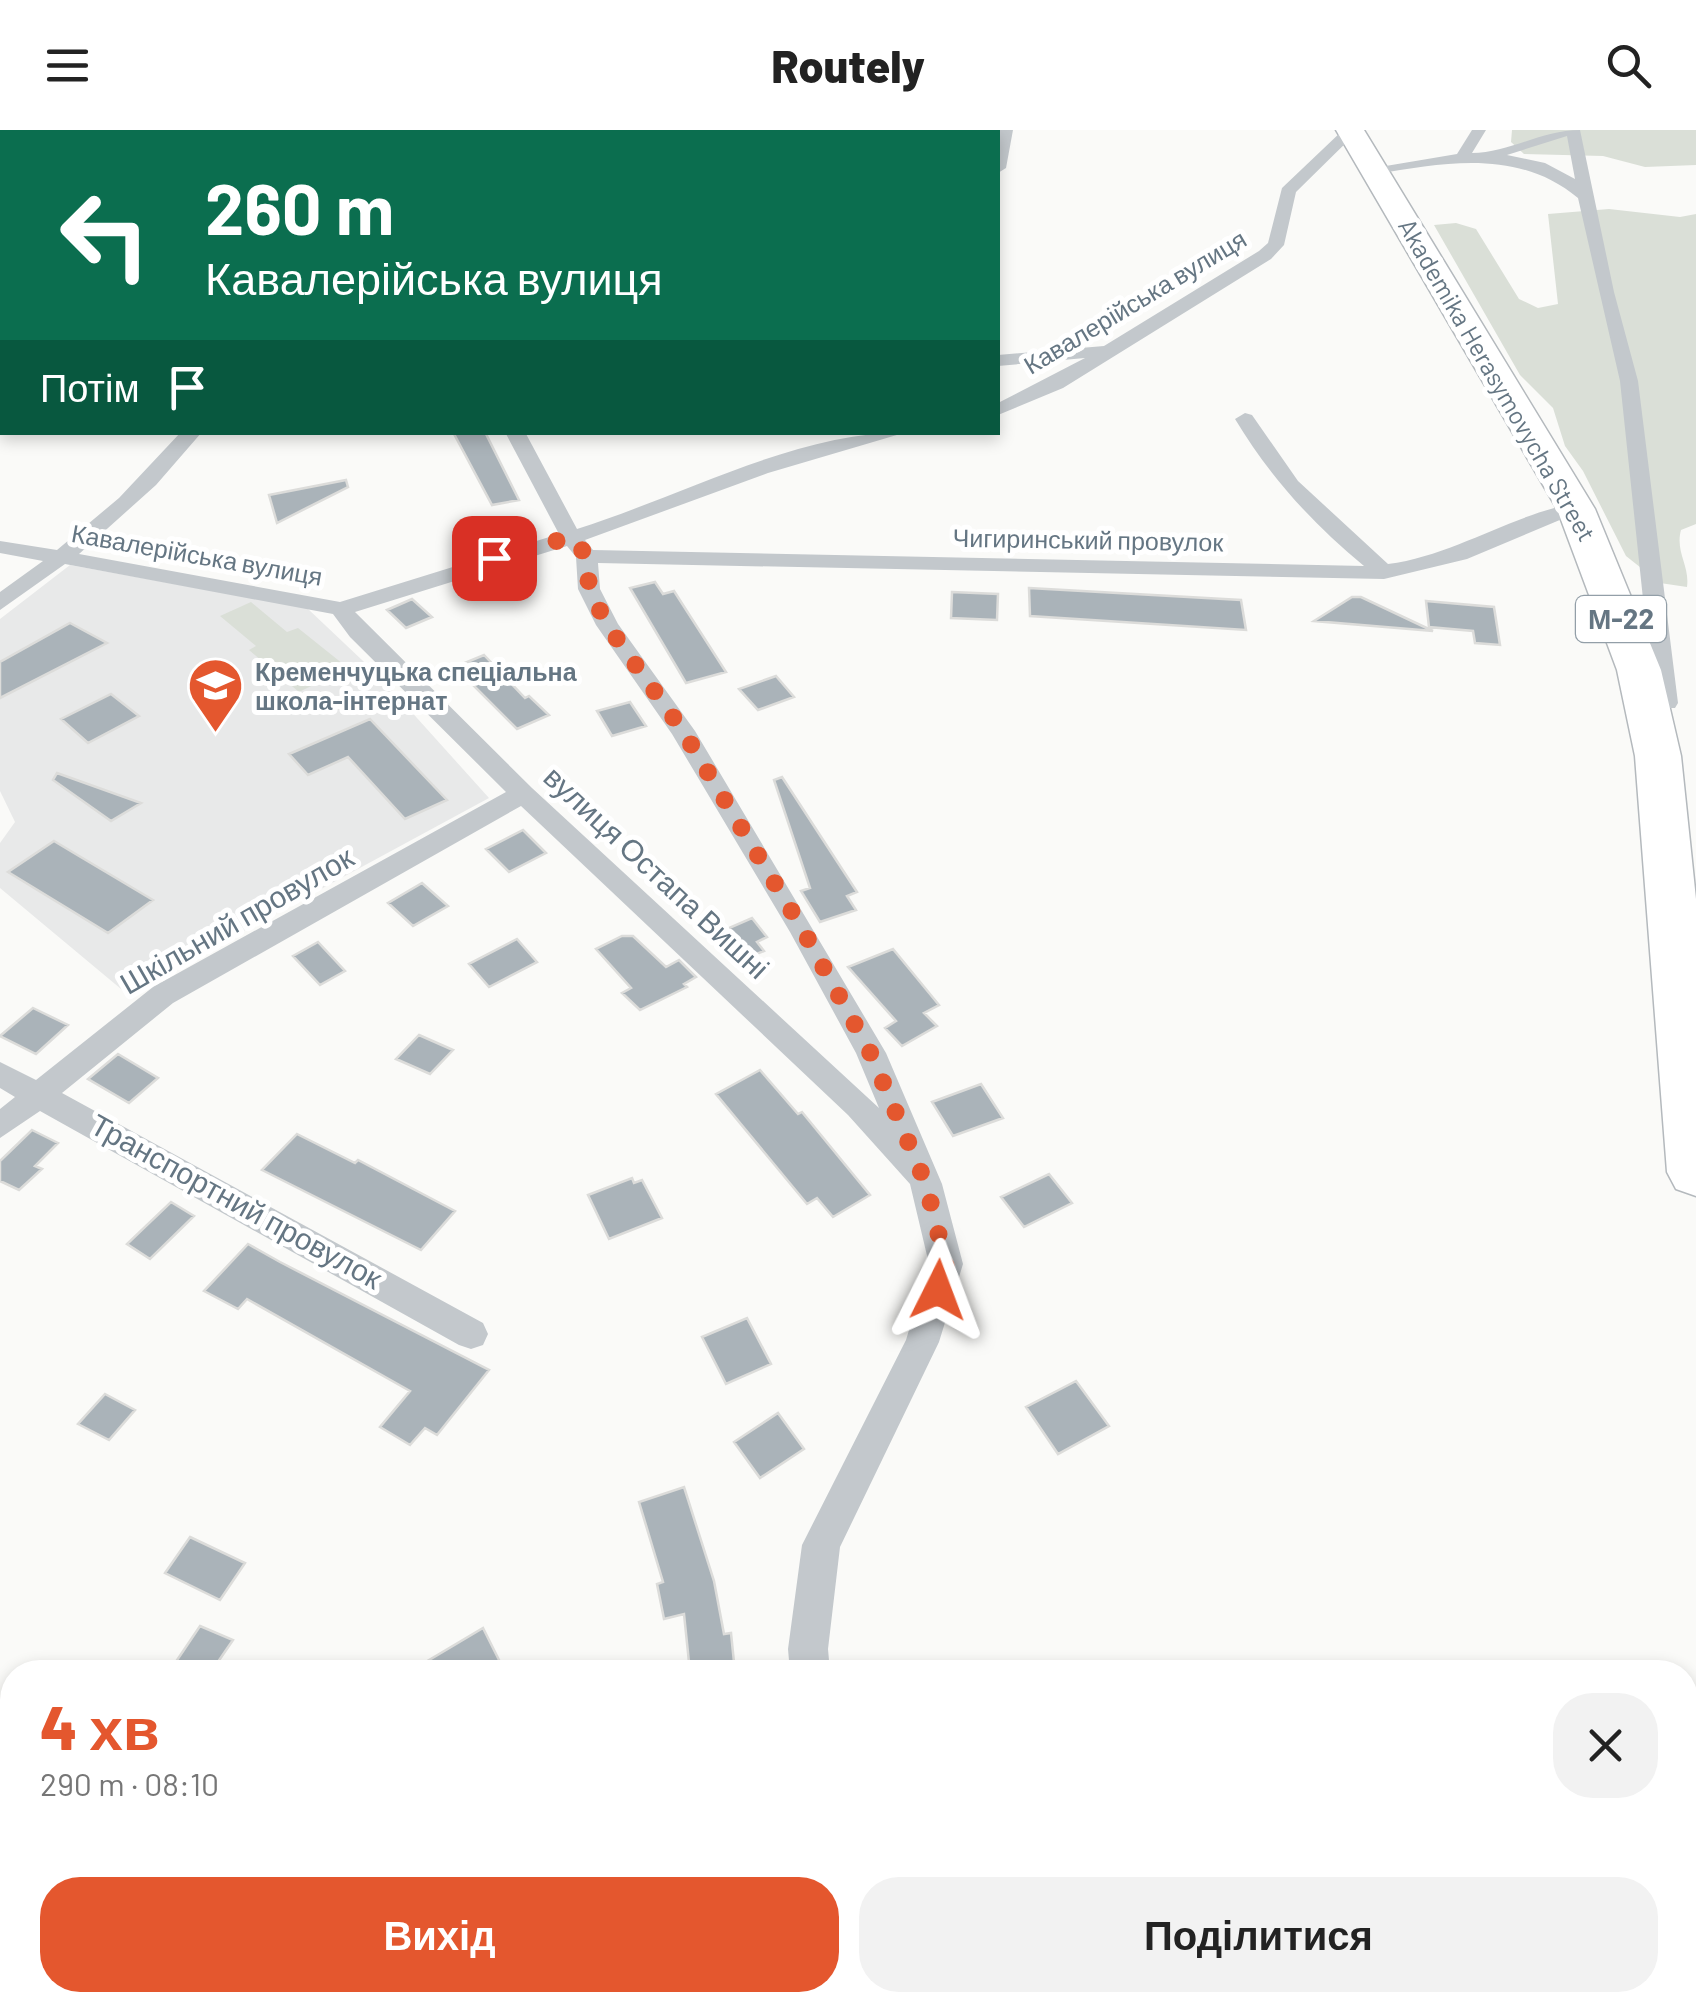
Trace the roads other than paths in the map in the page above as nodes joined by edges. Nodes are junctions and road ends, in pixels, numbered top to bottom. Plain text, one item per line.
1 (1006, 130) edge
2 (1479, 130) edge
3 (1571, 130) edge
4 (1351, 131) edge
5 (1000, 158) edge
6 (1482, 158) junction
7 (1461, 159) junction
8 (1376, 169) junction
9 (1585, 195) junction
10 (1109, 351) junction
11 (1000, 360) edge
12 (1000, 408) edge
13 (1246, 419) dead end
14 (190, 435) edge
15 (517, 435) edge
16 (886, 435) edge
17 (1576, 509) junction
18 (0, 547) edge
19 (579, 547) junction
20 (60, 558) junction
21 (1384, 572) junction
22 (0, 603) edge
23 (340, 609) junction
24 (1658, 756) junction
25 (523, 794) junction
26 (0, 1074) edge
27 (38, 1092) junction
28 (0, 1126) edge
29 (1696, 1172) edge
30 (926, 1184) junction
31 (471, 1334) dead end
32 (809, 1660) edge

1 - 5 street
2 - 7 street
3 - 6 street
3 - 9 street
4 - 8 highway, Akademika Herasymovycha Street / М-22
4 - 10 street, Кавалерійська вулиця
6 - 7 street
6 - 9 street
7 - 8 street
8 - 17 highway, Akademika Herasymovycha Street / М-22
9 - 24 street
10 - 11 street
10 - 12 street, Кавалерійська вулиця
13 - 21 street
14 - 20 street
15 - 19 street
16 - 19 street, Кавалерійська вулиця
17 - 21 street, Чигиринський провулок
17 - 24 highway, Akademika Herasymovycha Street / М-22
18 - 20 street, Кавалерійська вулиця
19 - 21 street, Чигиринський провулок
19 - 23 street, Кавалерійська вулиця
19 - 30 street
20 - 22 street
20 - 23 street, Кавалерійська вулиця
23 - 25 street, вулиця Остапа Вишні
24 - 29 highway, Akademika Herasymovycha Street / М-22
25 - 27 street, Шкільний провулок
25 - 30 street, вулиця Остапа Вишні
26 - 27 street, Транспортний провулок
27 - 28 street, Шкільний провулок
27 - 31 street, Транспортний провулок
30 - 32 street

